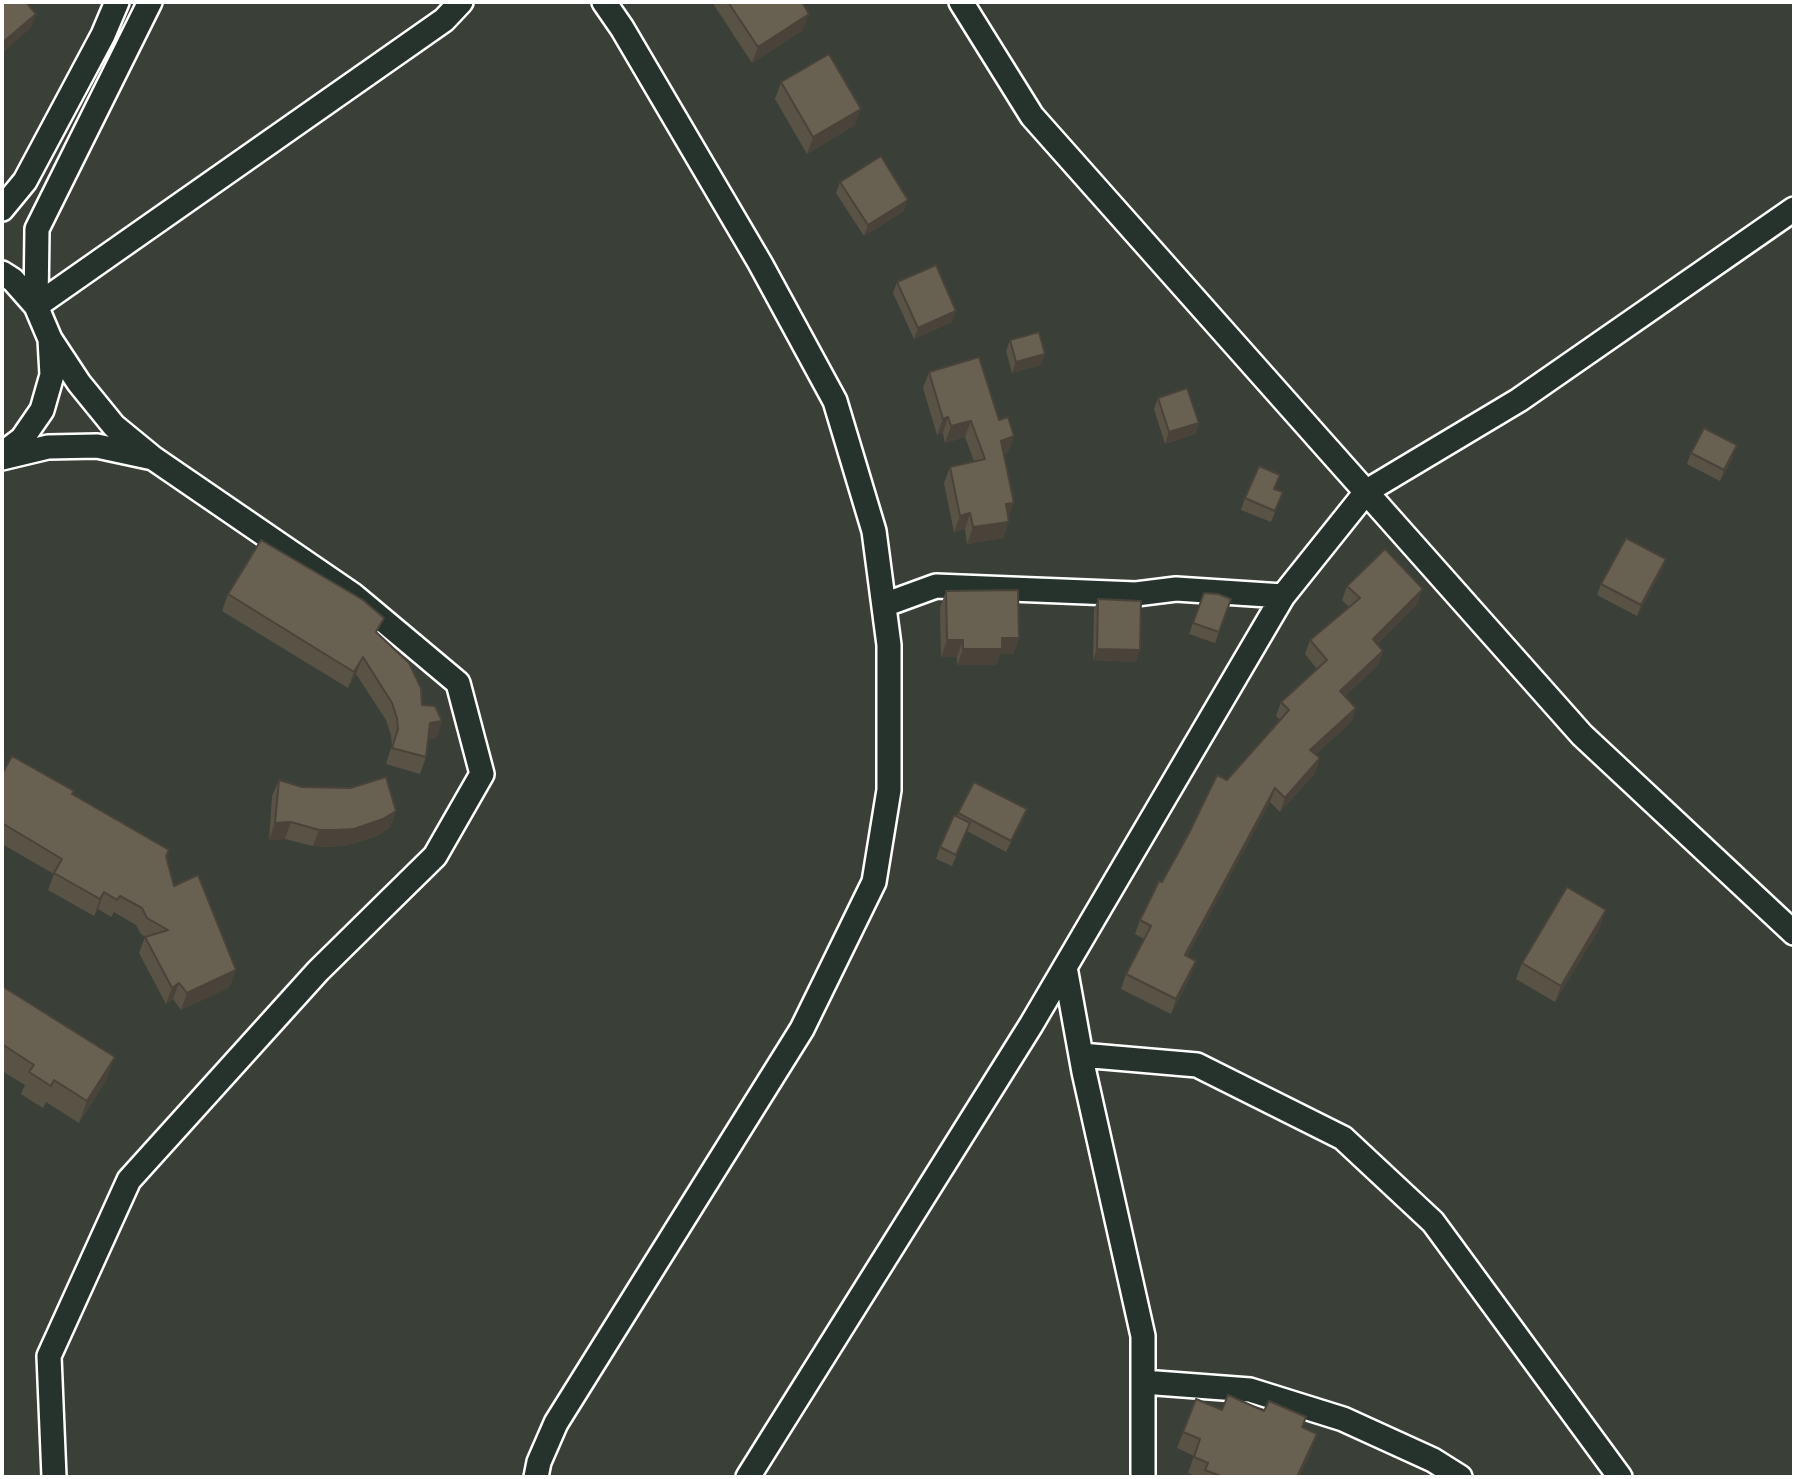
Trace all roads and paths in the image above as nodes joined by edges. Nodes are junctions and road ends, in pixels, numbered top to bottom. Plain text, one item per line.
1 (117, 2) edge
2 (150, 2) edge
3 (461, 2) edge
4 (604, 2) edge
5 (961, 2) edge
6 (2, 209) edge
7 (1794, 209) edge
8 (2, 273) edge
9 (36, 306) junction
10 (50, 340) junction
11 (2, 456) edge
12 (153, 458) junction
13 (1367, 491) junction
14 (1283, 596) junction
15 (884, 605) junction
16 (1794, 933) edge
17 (1065, 967) junction
18 (1081, 1055) junction
19 (1143, 1382) junction
20 (54, 1477) edge
21 (536, 1477) edge
22 (748, 1477) edge
23 (1143, 1477) edge
24 (1460, 1477) edge
25 (1620, 1477) edge

1 - 6 street
2 - 9 street
3 - 9 street
4 - 15 street
5 - 13 street
7 - 13 street
8 - 9 street
9 - 10 street
10 - 11 street
10 - 12 street
11 - 12 street
12 - 20 street
13 - 14 street
13 - 16 street
14 - 15 street
14 - 17 street
15 - 21 street
17 - 18 street
17 - 22 street
18 - 19 street
18 - 25 street
19 - 23 street
19 - 24 street

